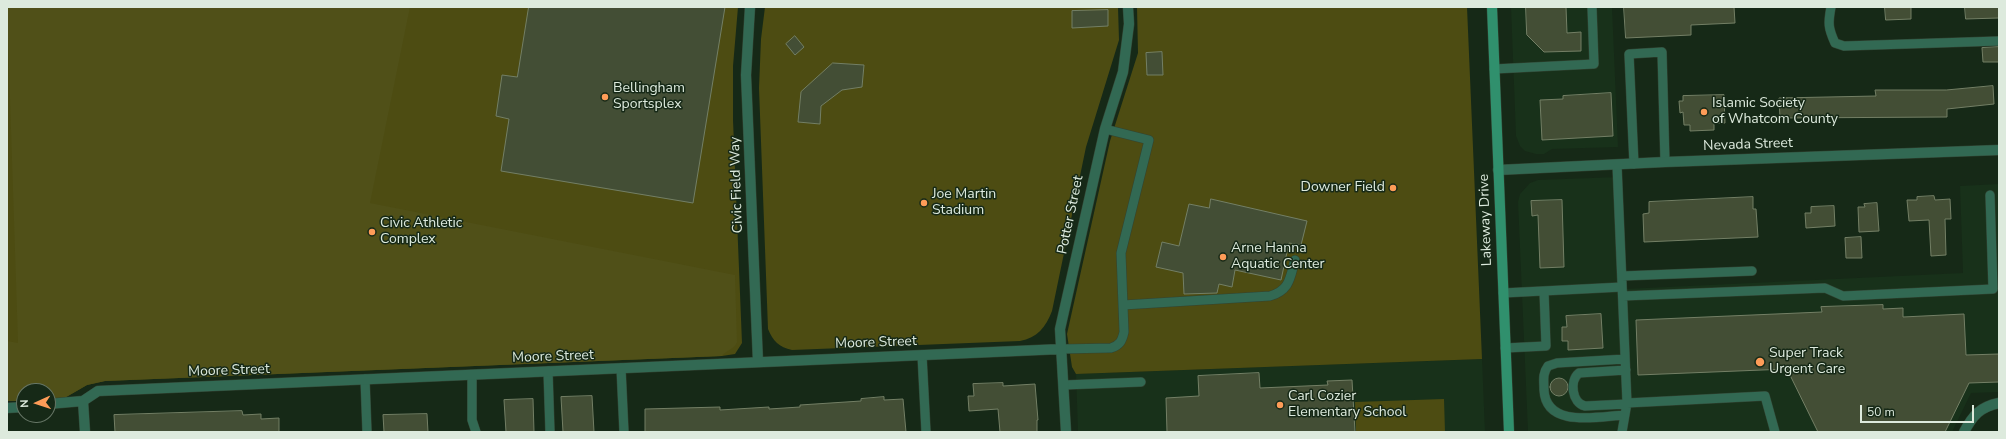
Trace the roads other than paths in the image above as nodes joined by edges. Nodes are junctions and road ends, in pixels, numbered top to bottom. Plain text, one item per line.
1 (750, 7) edge
2 (1128, 7) edge
3 (1492, 7) edge
4 (1592, 7) edge
5 (1831, 7) edge
6 (1999, 41) edge
7 (1494, 69) junction
8 (1105, 129) junction
9 (1999, 150) edge
10 (1665, 162) junction
11 (1634, 164) junction
12 (1617, 165) junction
13 (1498, 170) junction
14 (1990, 194) dead end
15 (1296, 260) dead end
16 (1752, 271) dead end
17 (1622, 276) junction
18 (1544, 291) junction
19 (1622, 291) junction
20 (1503, 293) junction
21 (1123, 305) junction
22 (1505, 348) junction
23 (1062, 349) junction
24 (922, 355) junction
25 (1625, 359) junction
26 (758, 362) junction
27 (621, 368) junction
28 (1626, 370) junction
29 (548, 371) junction
30 (472, 375) junction
31 (365, 379) junction
32 (1141, 382) dead end
33 (1064, 385) junction
34 (84, 401) junction
35 (56, 403) edge
36 (1999, 403) edge
37 (1627, 404) junction
38 (1625, 415) junction
39 (84, 432) edge
40 (367, 432) edge
41 (476, 432) edge
42 (550, 432) edge
43 (624, 432) edge
44 (926, 432) edge
45 (1066, 432) edge
46 (1509, 432) edge
47 (1622, 432) edge
48 (1775, 432) edge
49 (1964, 432) edge

1 - 26 street, Civic Field Way
2 - 8 street, Potter Street
3 - 7 main road, Lakeway Drive
4 - 7 lane
5 - 6 lane
7 - 13 main road, Lakeway Drive
8 - 21 lane
8 - 23 street, Potter Street
9 - 10 street, Nevada Street
10 - 11 street, Nevada Street
10 - 11 lane
11 - 12 street, Nevada Street
12 - 13 street, Nevada Street
12 - 17 lane
13 - 20 main road, Lakeway Drive
14 - 19 lane
15 - 21 lane
16 - 17 lane
17 - 19 lane
18 - 19 lane
18 - 20 lane
18 - 22 lane
19 - 25 lane
20 - 22 main road, Lakeway Drive
21 - 23 lane
22 - 46 main road, Lakeway Drive
23 - 24 street, Moore Street
23 - 33 street, Potter Street
24 - 26 street, Moore Street
24 - 44 lane
25 - 28 lane
25 - 38 lane
26 - 27 street, Moore Street
27 - 29 street, Moore Street
27 - 43 lane
28 - 37 lane
28 - 37 lane
29 - 30 street, Moore Street
29 - 42 lane
30 - 31 street, Moore Street
30 - 41 lane
31 - 34 street, Moore Street
31 - 40 lane
32 - 33 lane
33 - 45 street, Potter Street
34 - 35 street, Moore Street
34 - 39 street
36 - 49 street
37 - 38 lane
37 - 48 lane
38 - 47 lane

